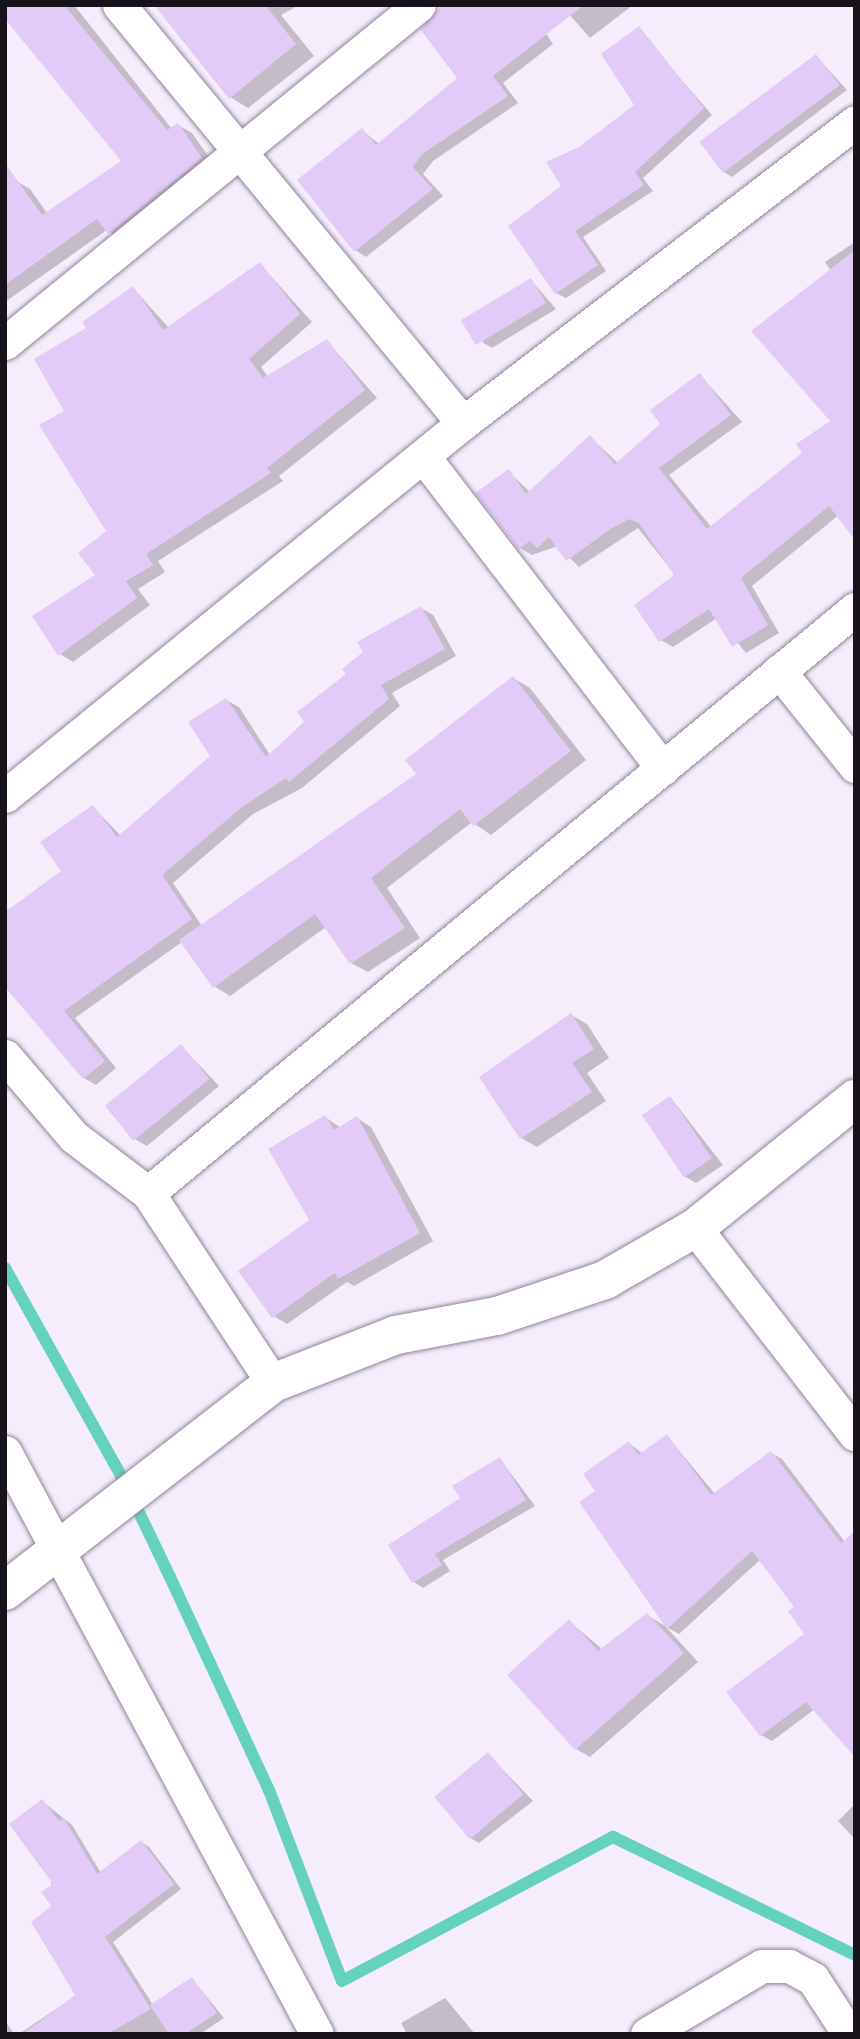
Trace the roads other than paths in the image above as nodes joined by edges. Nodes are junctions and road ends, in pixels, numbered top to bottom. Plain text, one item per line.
1 (119, 5) edge
2 (419, 5) edge
3 (855, 122) edge
4 (246, 152) junction
5 (5, 343) edge
6 (463, 423) junction
7 (424, 456) junction
8 (855, 609) edge
9 (779, 671) junction
10 (855, 766) edge
11 (663, 769) junction
12 (5, 796) edge
13 (5, 1056) edge
14 (855, 1099) edge
15 (148, 1193) junction
16 (695, 1228) junction
17 (273, 1383) junction
18 (855, 1434) edge
19 (5, 1452) edge
20 (70, 1544) junction
21 (5, 1591) edge
22 (317, 2034) edge
23 (647, 2034) edge
24 (849, 2034) edge

1 - 4 street
2 - 4 street
3 - 6 street
4 - 5 street
4 - 6 street
6 - 7 street
7 - 11 street
7 - 12 street
8 - 9 street
9 - 10 street
9 - 11 street
11 - 15 street
13 - 15 street
14 - 16 street
15 - 17 street
16 - 17 street
16 - 18 street
17 - 20 street
19 - 20 street
20 - 21 street
20 - 22 street
23 - 24 street

